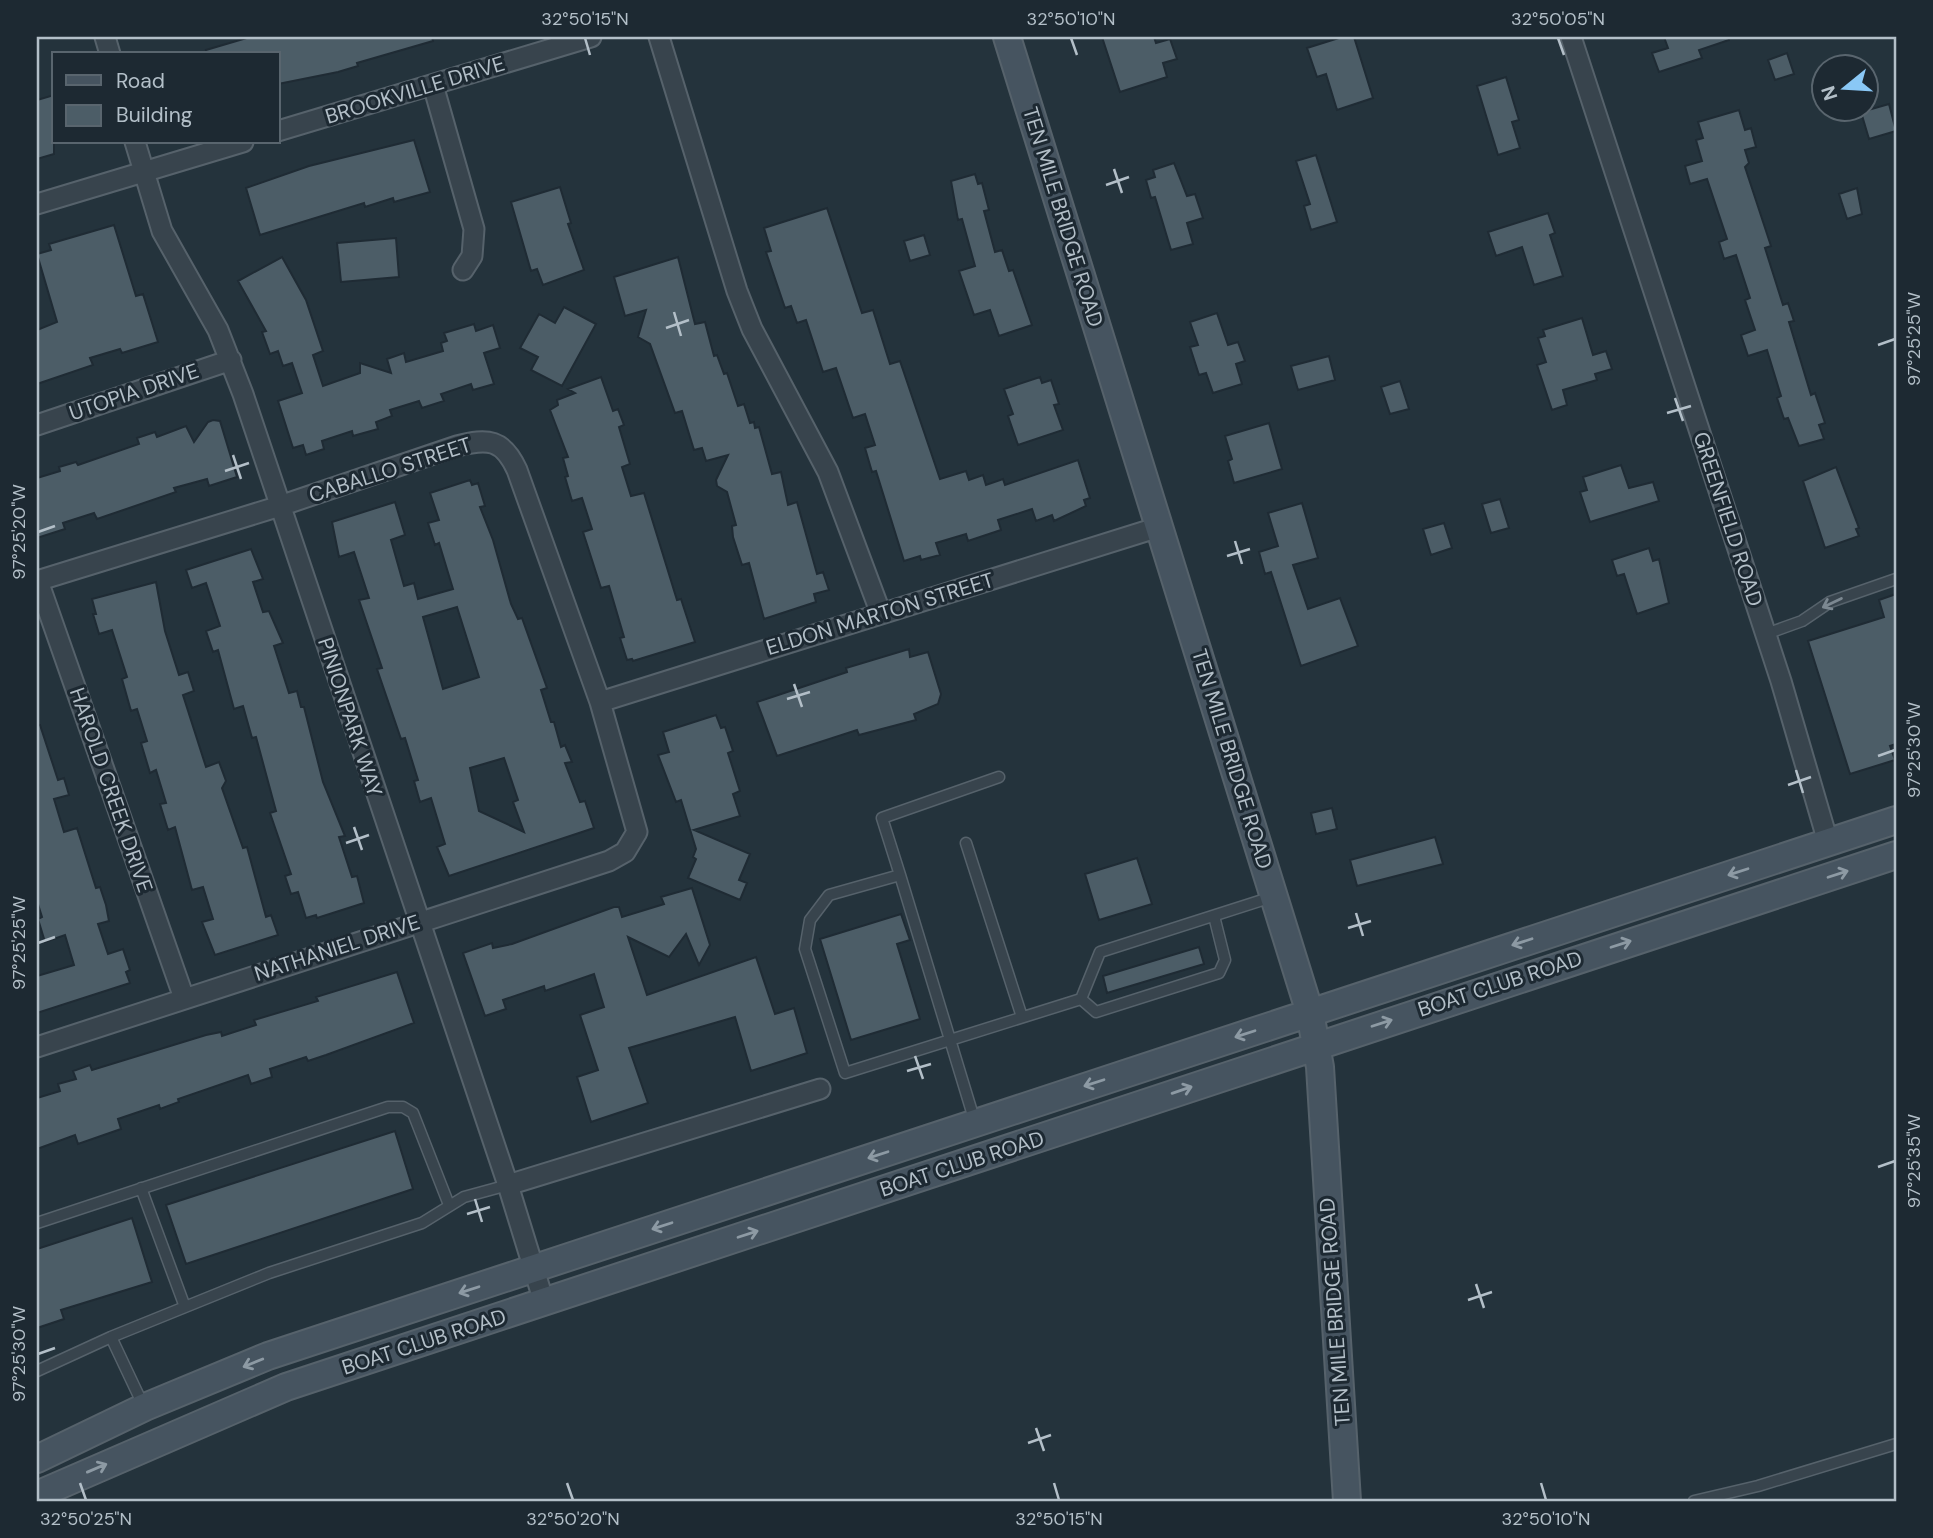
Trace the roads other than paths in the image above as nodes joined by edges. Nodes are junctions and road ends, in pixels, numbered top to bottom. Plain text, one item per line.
1 (591, 37) edge
2 (659, 37) edge
3 (1007, 37) edge
4 (1571, 37) edge
5 (433, 85) junction
6 (280, 130) edge
7 (136, 144) edge
8 (236, 144) edge
9 (143, 172) junction
10 (37, 204) edge
11 (463, 270) dead end
12 (231, 360) junction
13 (37, 425) edge
14 (280, 506) junction
15 (1159, 527) junction
16 (1896, 579) edge
17 (37, 581) edge
18 (881, 614) junction
19 (1766, 634) junction
20 (600, 702) junction
21 (999, 777) dead end
22 (1896, 820) edge
23 (1828, 842) junction
24 (633, 843) joint
25 (965, 843) dead end
26 (1896, 855) edge
27 (900, 874) junction
28 (1275, 896) junction
29 (1214, 916) junction
30 (419, 922) junction
31 (184, 999) junction
32 (1081, 999) junction
33 (1310, 1013) junction
34 (1022, 1017) junction
35 (950, 1039) junction
36 (1317, 1044) junction
37 (37, 1047) edge
38 (821, 1089) dead end
39 (975, 1123) junction
40 (508, 1185) junction
41 (141, 1188) junction
42 (449, 1205) junction
43 (37, 1223) edge
44 (533, 1268) junction
45 (544, 1303) junction
46 (185, 1307) junction
47 (111, 1337) junction
48 (37, 1371) edge
49 (145, 1408) junction
50 (1896, 1444) edge
51 (37, 1460) edge
52 (37, 1495) edge
53 (1347, 1501) edge
54 (1694, 1501) edge

1 - 5 street, BROOKVILLE DRIVE
2 - 18 street
3 - 15 main road, TEN MILE BRIDGE ROAD
4 - 19 street, GREENFIELD ROAD
5 - 6 street, BROOKVILLE DRIVE
5 - 11 street
7 - 9 street, PINIONPARK WAY
8 - 9 street
9 - 10 street
9 - 12 street, PINIONPARK WAY
12 - 13 street, UTOPIA DRIVE
12 - 14 street, PINIONPARK WAY
14 - 17 street, CABALLO STREET
14 - 20 street, CABALLO STREET
14 - 30 street, PINIONPARK WAY
15 - 18 street, ELDON MARTON STREET
15 - 28 main road, TEN MILE BRIDGE ROAD
16 -> 19 lane
17 - 31 street, HAROLD CREEK DRIVE
18 - 20 street, ELDON MARTON STREET
19 - 23 street, GREENFIELD ROAD
20 - 24 street, CABALLO STREET
21 - 27 lane
22 - 23 main road, BOAT CLUB ROAD
23 -> 33 main road, BOAT CLUB ROAD
24 - 30 street, NATHANIEL DRIVE
25 - 34 lane
36 -> 26 main road, BOAT CLUB ROAD
27 - 35 lane
27 - 35 lane
28 - 29 lane
28 - 33 main road, TEN MILE BRIDGE ROAD
29 - 32 lane
29 - 32 lane
30 - 31 street, NATHANIEL DRIVE
30 - 40 street, PINIONPARK WAY
31 - 37 street, NATHANIEL DRIVE
32 - 34 lane
33 - 36 main road, TEN MILE BRIDGE ROAD
33 -> 39 main road, BOAT CLUB ROAD
34 - 35 lane
35 - 39 lane
45 -> 36 main road, BOAT CLUB ROAD
36 - 53 main road, TEN MILE BRIDGE ROAD
38 - 40 street
39 -> 44 main road, BOAT CLUB ROAD
40 - 42 lane
40 - 44 street, PINIONPARK WAY
41 - 42 lane
41 - 43 lane
41 - 46 lane
42 - 46 lane
44 - 45 street, PINIONPARK WAY
44 -> 49 main road, BOAT CLUB ROAD
52 -> 45 main road, BOAT CLUB ROAD
46 - 47 lane
47 - 48 lane
47 - 49 lane
49 - 51 main road, BOAT CLUB ROAD
50 - 54 lane

